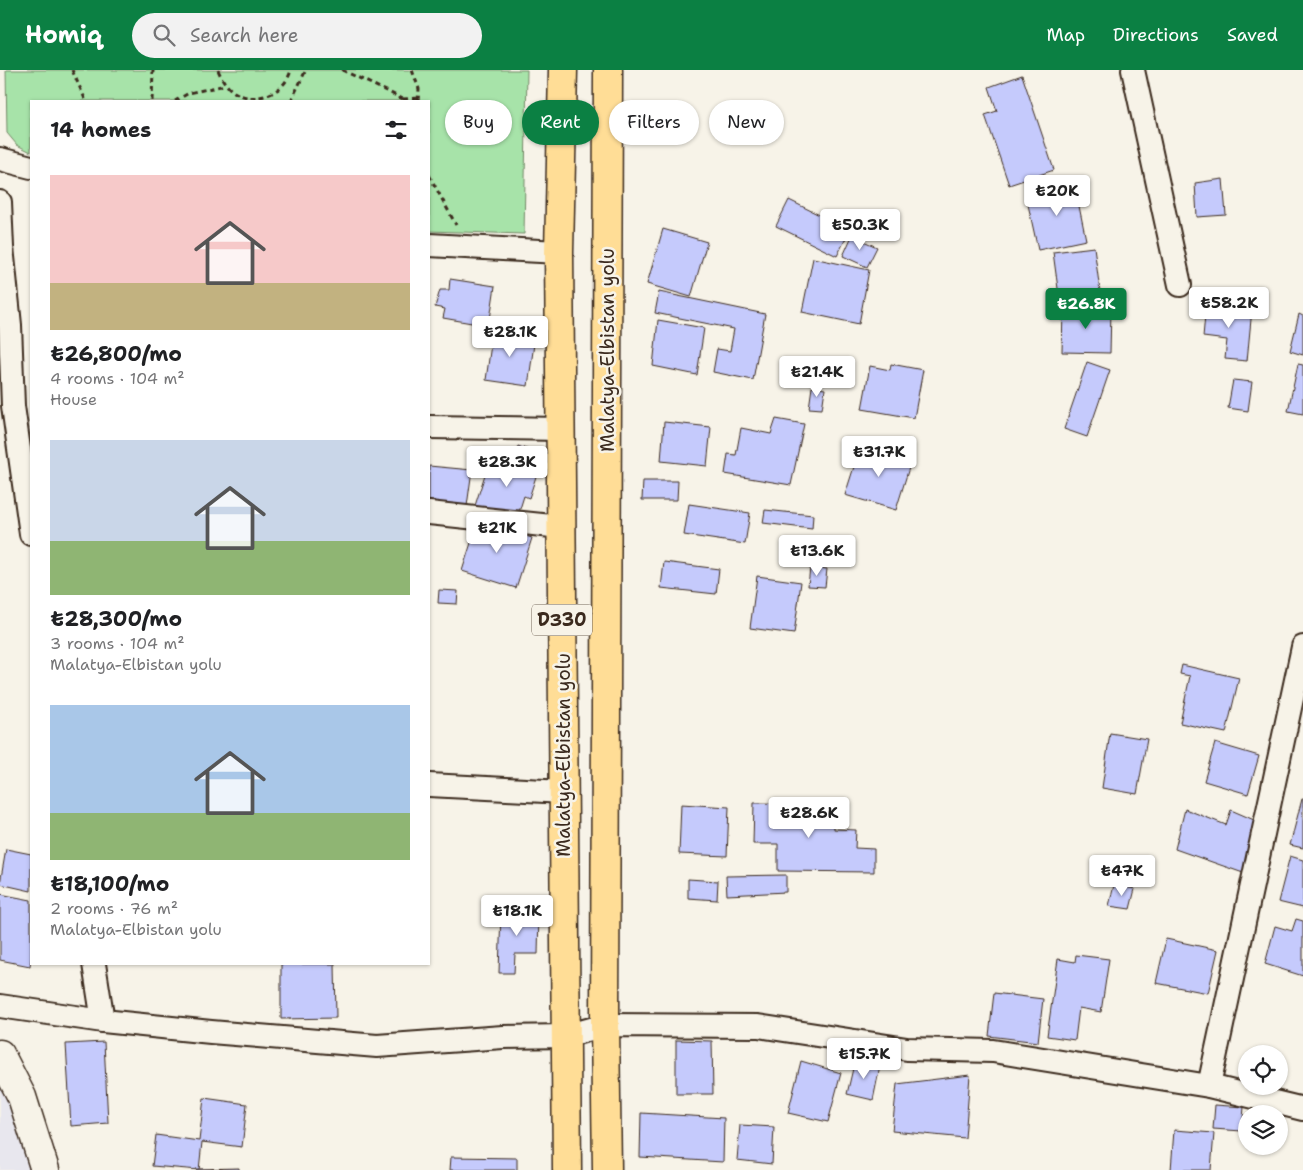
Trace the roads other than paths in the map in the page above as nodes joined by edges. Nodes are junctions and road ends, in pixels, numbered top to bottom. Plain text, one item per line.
1 (563, 70) edge
2 (608, 70) edge
3 (1133, 70) edge
4 (0, 159) edge
5 (30, 167) edge
6 (0, 202) edge
7 (430, 245) edge
8 (559, 252) junction
9 (1180, 285) dead end
10 (430, 427) edge
11 (560, 429) junction
12 (430, 513) edge
13 (30, 527) edge
14 (562, 527) junction
15 (1303, 647) edge
16 (430, 785) edge
17 (564, 792) junction
18 (94, 965) edge
19 (0, 1006) edge
20 (103, 1021) junction
21 (606, 1025) junction
22 (566, 1036) junction
23 (0, 1054) edge
24 (1209, 1086) junction
25 (1303, 1110) edge
26 (45, 1170) edge
27 (567, 1170) edge
28 (607, 1170) edge

1 - 8 main road, Malatya-Elbistan yolu / D330
2 - 21 main road, Malatya-Elbistan yolu / D330
3 - 9 street
4 - 5 street
6 - 13 street
7 - 8 street
8 - 11 main road, Malatya-Elbistan yolu / D330
10 - 11 street
11 - 14 main road, Malatya-Elbistan yolu / D330
12 - 14 street
14 - 17 main road, Malatya-Elbistan yolu / D330
15 - 24 street
16 - 17 street
17 - 22 main road, Malatya-Elbistan yolu / D330
18 - 20 street
19 - 20 street
20 - 22 street
21 - 22 street
21 - 24 street
21 - 28 main road, Malatya-Elbistan yolu / D330
22 - 27 main road, Malatya-Elbistan yolu / D330
23 - 26 street
24 - 25 street

